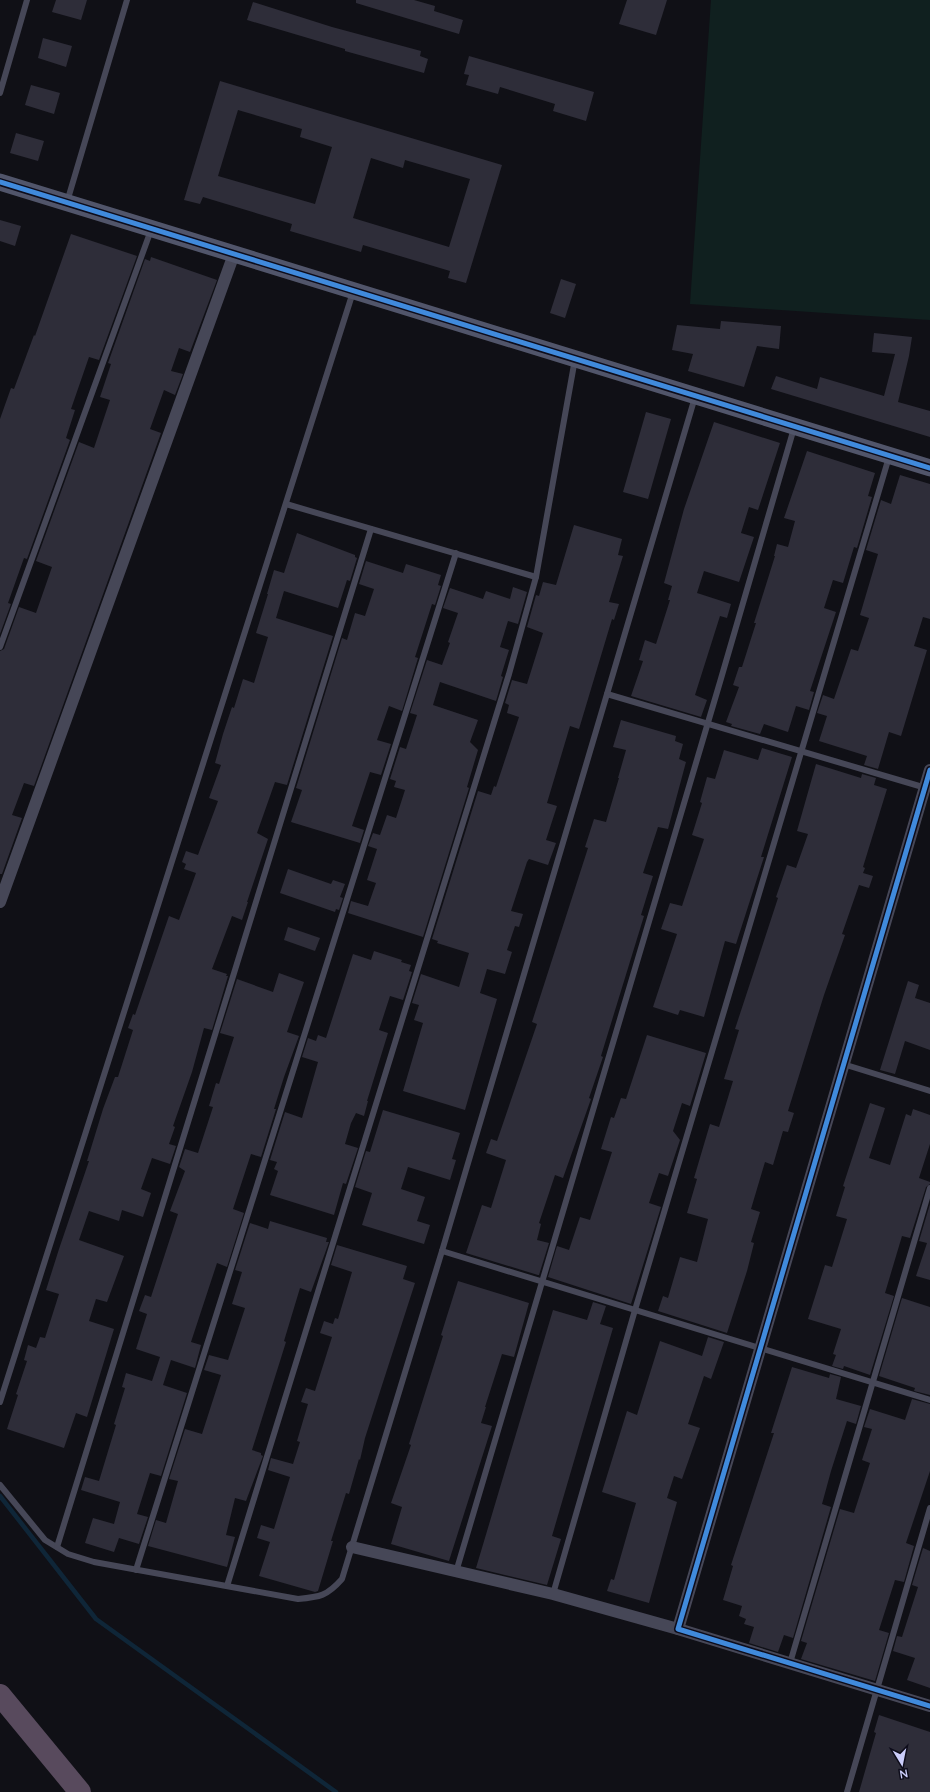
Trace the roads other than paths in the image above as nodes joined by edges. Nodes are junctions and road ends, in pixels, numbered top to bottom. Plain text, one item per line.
1 (27, 0) edge
2 (127, 0) edge
3 (0, 93) edge
4 (0, 182) edge
5 (67, 202) junction
6 (151, 228) junction
7 (234, 254) junction
8 (354, 291) junction
9 (575, 359) junction
10 (695, 396) junction
11 (795, 426) junction
12 (889, 455) junction
13 (930, 468) edge
14 (286, 504) junction
15 (371, 529) junction
16 (456, 553) junction
17 (536, 577) junction
18 (0, 647) edge
19 (607, 694) junction
20 (709, 724) junction
21 (800, 751) junction
22 (930, 770) edge
23 (927, 789) edge
24 (0, 902) edge
25 (843, 1064) junction
26 (930, 1091) edge
27 (930, 1188) edge
28 (442, 1251) junction
29 (541, 1281) junction
30 (635, 1310) junction
31 (759, 1348) junction
32 (873, 1382) junction
33 (930, 1400) edge
34 (0, 1402) edge
35 (0, 1485) edge
36 (930, 1508) edge
37 (57, 1547) junction
38 (352, 1547) junction
39 (136, 1570) junction
40 (456, 1572) junction
41 (227, 1586) junction
42 (553, 1594) junction
43 (678, 1629) junction
44 (790, 1663) junction
45 (877, 1690) junction
46 (0, 1695) edge
47 (930, 1706) edge
48 (80, 1792) edge
49 (847, 1792) edge

1 - 3 lane
2 - 5 lane
4 - 5 street
5 - 6 street
6 - 7 street
6 - 18 lane
7 - 8 street
7 - 24 street
8 - 9 street
8 - 14 lane
9 - 10 street
9 - 17 lane
10 - 11 street
10 - 19 lane
11 - 12 street
11 - 20 lane
12 - 13 street
12 - 21 lane
14 - 15 lane
14 - 34 lane
15 - 16 lane
15 - 37 lane
16 - 17 lane
16 - 39 lane
17 - 41 lane
19 - 20 lane
19 - 28 lane
20 - 21 lane
20 - 29 lane
21 - 23 lane
21 - 30 lane
22 - 23 street
23 - 25 street
25 - 26 lane
25 - 31 street
27 - 32 lane
28 - 29 lane
28 - 38 lane
29 - 30 lane
29 - 40 lane
30 - 31 lane
30 - 42 lane
31 - 32 lane
31 - 43 street
32 - 33 lane
32 - 44 lane
35 - 37 lane
36 - 45 lane
37 - 39 lane
38 - 40 street
38 - 41 lane
39 - 41 lane
40 - 42 street
42 - 43 street
43 - 44 street
44 - 45 street
45 - 47 street
45 - 49 lane
46 - 48 highway

